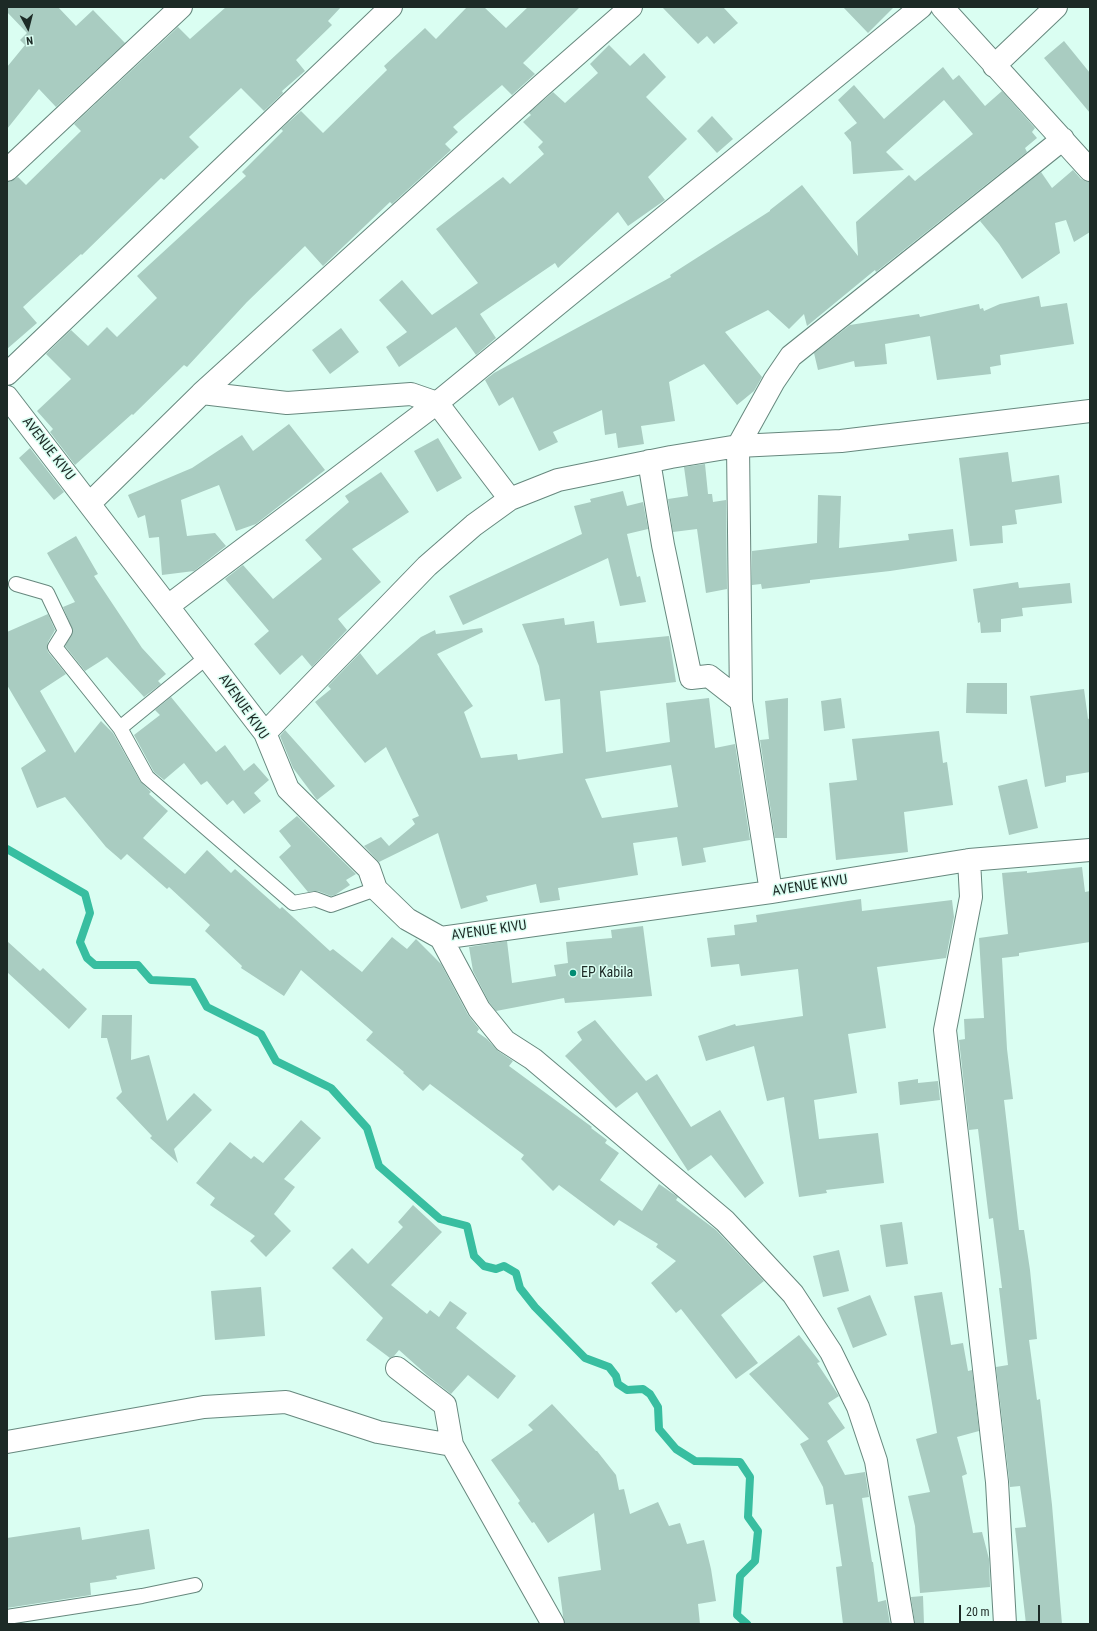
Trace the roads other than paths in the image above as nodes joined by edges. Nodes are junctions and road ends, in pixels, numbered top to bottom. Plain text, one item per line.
1 (180, 7) edge
2 (391, 7) edge
3 (631, 7) edge
4 (921, 7) edge
5 (942, 7) edge
6 (1056, 7) edge
7 (994, 66) junction
8 (1063, 140) junction
9 (7, 170) edge
10 (1090, 170) edge
11 (7, 374) edge
12 (202, 392) junction
13 (7, 397) edge
14 (437, 404) junction
15 (1090, 411) edge
16 (738, 446) junction
17 (649, 462) junction
18 (510, 499) junction
19 (90, 504) junction
20 (16, 584) dead end
21 (168, 606) junction
22 (207, 657) junction
23 (741, 701) junction
24 (120, 728) junction
25 (265, 733) junction
26 (1090, 850) edge
27 (969, 860) junction
28 (376, 889) junction
29 (771, 892) junction
30 (441, 938) junction
31 (397, 1368) dead end
32 (7, 1442) edge
33 (452, 1445) junction
34 (195, 1585) dead end
35 (7, 1616) edge
36 (553, 1624) edge
37 (903, 1624) edge
38 (1005, 1624) edge

1 - 9 street
2 - 11 street
3 - 12 street
4 - 14 street
5 - 7 street
6 - 7 street
7 - 8 street
8 - 10 street
8 - 16 street
12 - 14 street
12 - 19 street
13 - 19 street, AVENUE KIVU
14 - 18 street
14 - 21 street
15 - 16 street
16 - 17 street
16 - 23 street
17 - 18 street
17 - 23 street
18 - 25 street
19 - 21 street, AVENUE KIVU
20 - 24 lane
21 - 22 street, AVENUE KIVU
22 - 24 lane
22 - 25 street, AVENUE KIVU
23 - 29 street
24 - 28 lane
25 - 28 street, AVENUE KIVU
26 - 27 street, AVENUE KIVU
27 - 29 street, AVENUE KIVU
27 - 38 street
28 - 30 street, AVENUE KIVU
29 - 30 street, AVENUE KIVU
30 - 37 street
31 - 33 street
32 - 33 street
33 - 36 street
34 - 35 lane

